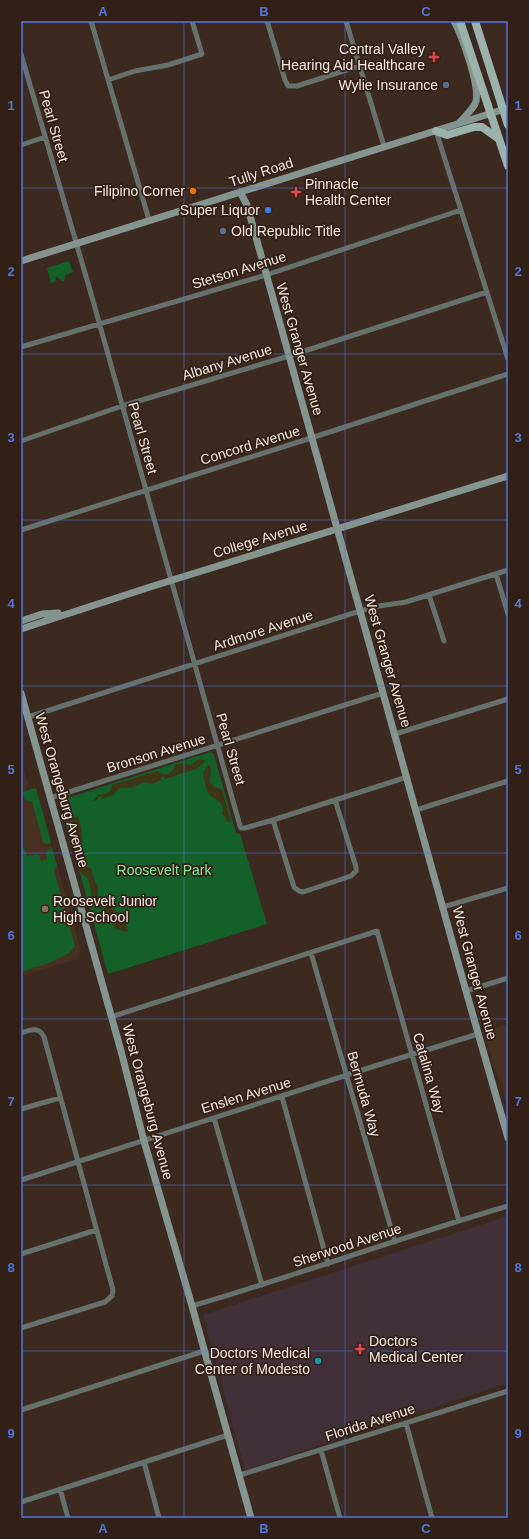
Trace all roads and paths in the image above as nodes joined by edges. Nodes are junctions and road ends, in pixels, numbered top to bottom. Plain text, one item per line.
1 (91, 21) edge
2 (192, 21) edge
3 (268, 21) edge
4 (346, 21) edge
5 (454, 21) edge
6 (460, 21) edge
7 (475, 21) edge
8 (21, 54) edge
9 (360, 66) junction
10 (108, 80) junction
11 (506, 108) edge
12 (491, 113) junction
13 (459, 123) junction
14 (508, 125) edge
15 (436, 131) junction
16 (45, 137) junction
17 (500, 140) junction
18 (21, 144) edge
19 (384, 146) junction
20 (508, 166) edge
21 (240, 192) junction
22 (461, 210) junction
23 (149, 220) junction
24 (76, 243) junction
25 (21, 261) edge
26 (266, 275) junction
27 (487, 292) junction
28 (99, 324) junction
29 (21, 347) edge
30 (289, 356) junction
31 (508, 359) edge
32 (508, 374) edge
33 (122, 406) junction
34 (311, 438) junction
35 (21, 441) edge
36 (508, 476) edge
37 (145, 490) junction
38 (337, 528) junction
39 (21, 530) edge
40 (508, 570) edge
41 (496, 574) junction
42 (170, 580) junction
43 (429, 595) junction
44 (360, 611) junction
45 (68, 613) junction
46 (508, 614) edge
47 (21, 621) edge
48 (21, 629) edge
49 (444, 641) dead end
50 (194, 664) junction
51 (383, 692) junction
52 (21, 693) edge
53 (508, 698) edge
54 (28, 717) junction
55 (395, 734) junction
56 (217, 746) junction
57 (406, 777) junction
58 (508, 781) edge
59 (50, 798) junction
60 (335, 800) junction
61 (416, 810) junction
62 (273, 820) junction
63 (508, 888) edge
64 (443, 907) junction
65 (311, 953) junction
66 (508, 978) edge
67 (466, 991) junction
68 (111, 1017) junction
69 (21, 1033) edge
70 (478, 1034) junction
71 (411, 1054) junction
72 (346, 1075) junction
73 (282, 1096) junction
74 (60, 1098) junction
75 (21, 1109) edge
76 (214, 1118) junction
77 (508, 1138) edge
78 (144, 1140) junction
79 (79, 1162) junction
80 (21, 1180) edge
81 (508, 1206) edge
82 (459, 1221) junction
83 (96, 1230) junction
84 (395, 1242) junction
85 (21, 1254) edge
86 (328, 1264) junction
87 (262, 1285) junction
88 (192, 1306) junction
89 (21, 1328) edge
90 (204, 1351) junction
91 (508, 1390) edge
92 (21, 1410) edge
93 (406, 1423) junction
94 (228, 1435) junction
95 (321, 1450) junction
96 (144, 1462) junction
97 (240, 1475) junction
98 (60, 1489) junction
99 (21, 1502) edge
100 (68, 1518) edge
101 (159, 1518) edge
102 (252, 1518) edge
103 (340, 1518) edge
104 (432, 1518) edge

1 - 10 street
2 - 10 street
3 - 9 street
4 - 9 street
5 - 13 street
6 - 12 main road
7 - 11 main road
8 - 16 street, Pearl Street
9 - 19 street
10 - 23 street
11 - 12 street, Tully Road
11 - 14 main road
12 - 13 street, Tully Road
12 - 17 main road
13 - 15 street, Tully Road
15 - 17 main road
15 - 19 street, Tully Road
15 - 22 street
16 - 18 street
16 - 24 street, Pearl Street
17 - 20 main road
19 - 21 street, Tully Road
21 - 23 street, Tully Road
21 - 26 street, West Granger Avenue
22 - 26 street, Stetson Avenue
22 - 27 street
23 - 24 street, Tully Road
24 - 25 street, Tully Road
24 - 28 street, Pearl Street
26 - 28 street, Stetson Avenue
26 - 30 street, West Granger Avenue
27 - 30 street, Albany Avenue
27 - 31 street
28 - 29 street, Stetson Avenue
28 - 33 street, Pearl Street
30 - 33 street, Albany Avenue
30 - 34 street, West Granger Avenue
32 - 34 street, Concord Avenue
33 - 35 street, Albany Avenue
33 - 37 street, Pearl Street
34 - 37 street, Concord Avenue
34 - 38 street, West Granger Avenue
36 - 38 street, College Avenue
37 - 39 street, Concord Avenue
37 - 42 street, Pearl Street
38 - 42 street, College Avenue
38 - 44 street, West Granger Avenue
40 - 41 street, Ardmore Avenue
41 - 43 street, Ardmore Avenue
41 - 46 street
42 - 45 street, College Avenue
42 - 50 street, Pearl Street
43 - 44 street, Ardmore Avenue
43 - 49 street
44 - 50 street, Ardmore Avenue
44 - 51 street, West Granger Avenue
45 - 47 street
45 - 48 street, College Avenue
50 - 54 street, Ardmore Avenue
50 - 56 street, Pearl Street
51 - 55 street, West Granger Avenue
51 - 56 street, Bronson Avenue
52 - 54 street, West Orangeburg Avenue
53 - 55 street
54 - 59 street, West Orangeburg Avenue
55 - 57 street, West Granger Avenue
56 - 59 street, Bronson Avenue
56 - 62 street, Pearl Street
57 - 60 street
57 - 61 street, West Granger Avenue
58 - 61 street
59 - 68 street, West Orangeburg Avenue
60 - 62 street
60 - 62 street
61 - 64 street, West Granger Avenue
63 - 64 street
64 - 67 street, West Granger Avenue
65 - 68 street
65 - 71 street, Catalina Way
65 - 72 street, Bermuda Way
66 - 67 street
67 - 70 street, West Granger Avenue
68 - 78 street, West Orangeburg Avenue
69 - 74 street
70 - 71 street, Enslen Avenue
70 - 77 street, West Granger Avenue
71 - 72 street, Enslen Avenue
71 - 82 street, Catalina Way
72 - 73 street, Enslen Avenue
72 - 84 street, Bermuda Way
73 - 76 street, Enslen Avenue
73 - 86 street
74 - 75 street
74 - 79 street
76 - 78 street, Enslen Avenue
76 - 87 street
78 - 79 street, Enslen Avenue
78 - 88 street, West Orangeburg Avenue
79 - 80 street, Enslen Avenue
79 - 83 street
81 - 82 street, Sherwood Avenue
82 - 84 street, Sherwood Avenue
83 - 85 street
83 - 89 street
84 - 86 street, Sherwood Avenue
86 - 87 street, Sherwood Avenue
87 - 88 street, Sherwood Avenue
88 - 90 street, West Orangeburg Avenue
90 - 92 street
90 - 94 street, West Orangeburg Avenue
91 - 93 street, Florida Avenue
93 - 95 street, Florida Avenue
93 - 104 street
94 - 96 street
94 - 97 street, West Orangeburg Avenue
95 - 97 street, Florida Avenue
95 - 103 street
96 - 98 street
96 - 101 street
97 - 102 street, West Orangeburg Avenue
98 - 99 street
98 - 100 street

